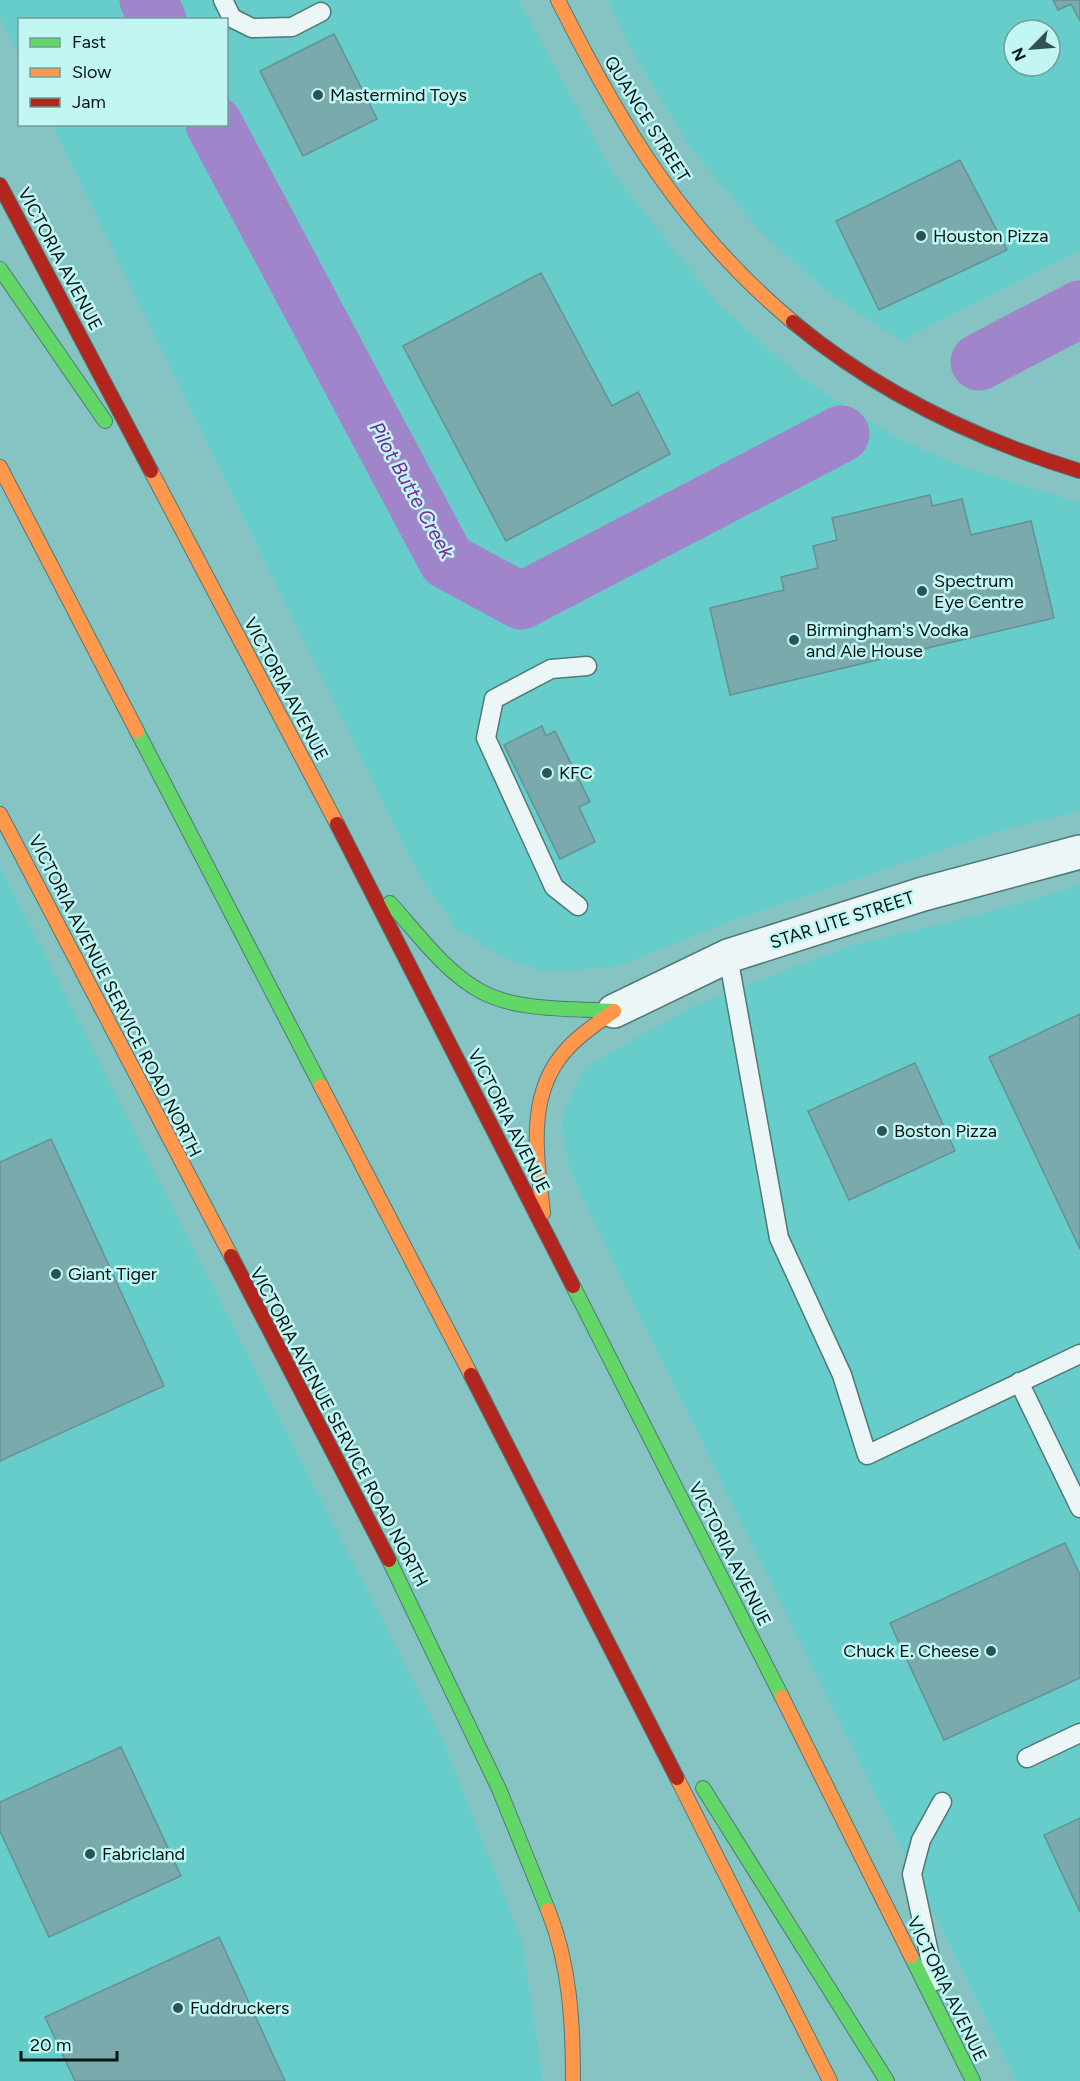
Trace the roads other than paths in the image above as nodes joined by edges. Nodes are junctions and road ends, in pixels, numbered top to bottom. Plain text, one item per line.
1 (223, 0) edge
2 (558, 0) edge
3 (321, 12) dead end
4 (0, 185) edge
5 (0, 269) edge
6 (0, 467) edge
7 (1080, 471) edge
8 (191, 546) junction
9 (587, 666) dead end
10 (0, 814) edge
11 (1080, 852) edge
12 (362, 872) junction
13 (578, 906) dead end
14 (728, 956) junction
15 (614, 1011) junction
16 (544, 1230) junction
17 (1080, 1354) edge
18 (1019, 1382) junction
19 (1080, 1508) edge
20 (612, 1648) junction
21 (1080, 1733) edge
22 (678, 1749) dead end
23 (1027, 1758) dead end
24 (697, 1779) dead end
25 (942, 1802) dead end
26 (945, 2026) junction
27 (573, 2081) edge
28 (830, 2081) edge
29 (887, 2081) edge
30 (973, 2081) edge

1 - 3 lane
2 - 7 main road, QUANCE STREET
4 - 8 main road, VICTORIA AVENUE
5 - 8 main road
6 - 20 main road
8 - 12 main road, VICTORIA AVENUE
9 - 13 lane
10 - 27 main road, VICTORIA AVENUE SERVICE ROAD NORTH
11 - 14 street, STAR LITE STREET
12 - 15 main road
12 - 16 main road, VICTORIA AVENUE
14 - 15 street, STAR LITE STREET
14 - 18 lane
15 - 16 main road
16 - 26 main road, VICTORIA AVENUE
17 - 18 lane
18 - 19 lane
20 - 22 main road
20 - 28 main road
21 - 23 lane
24 - 29 main road
25 - 26 lane
26 - 30 main road, VICTORIA AVENUE

